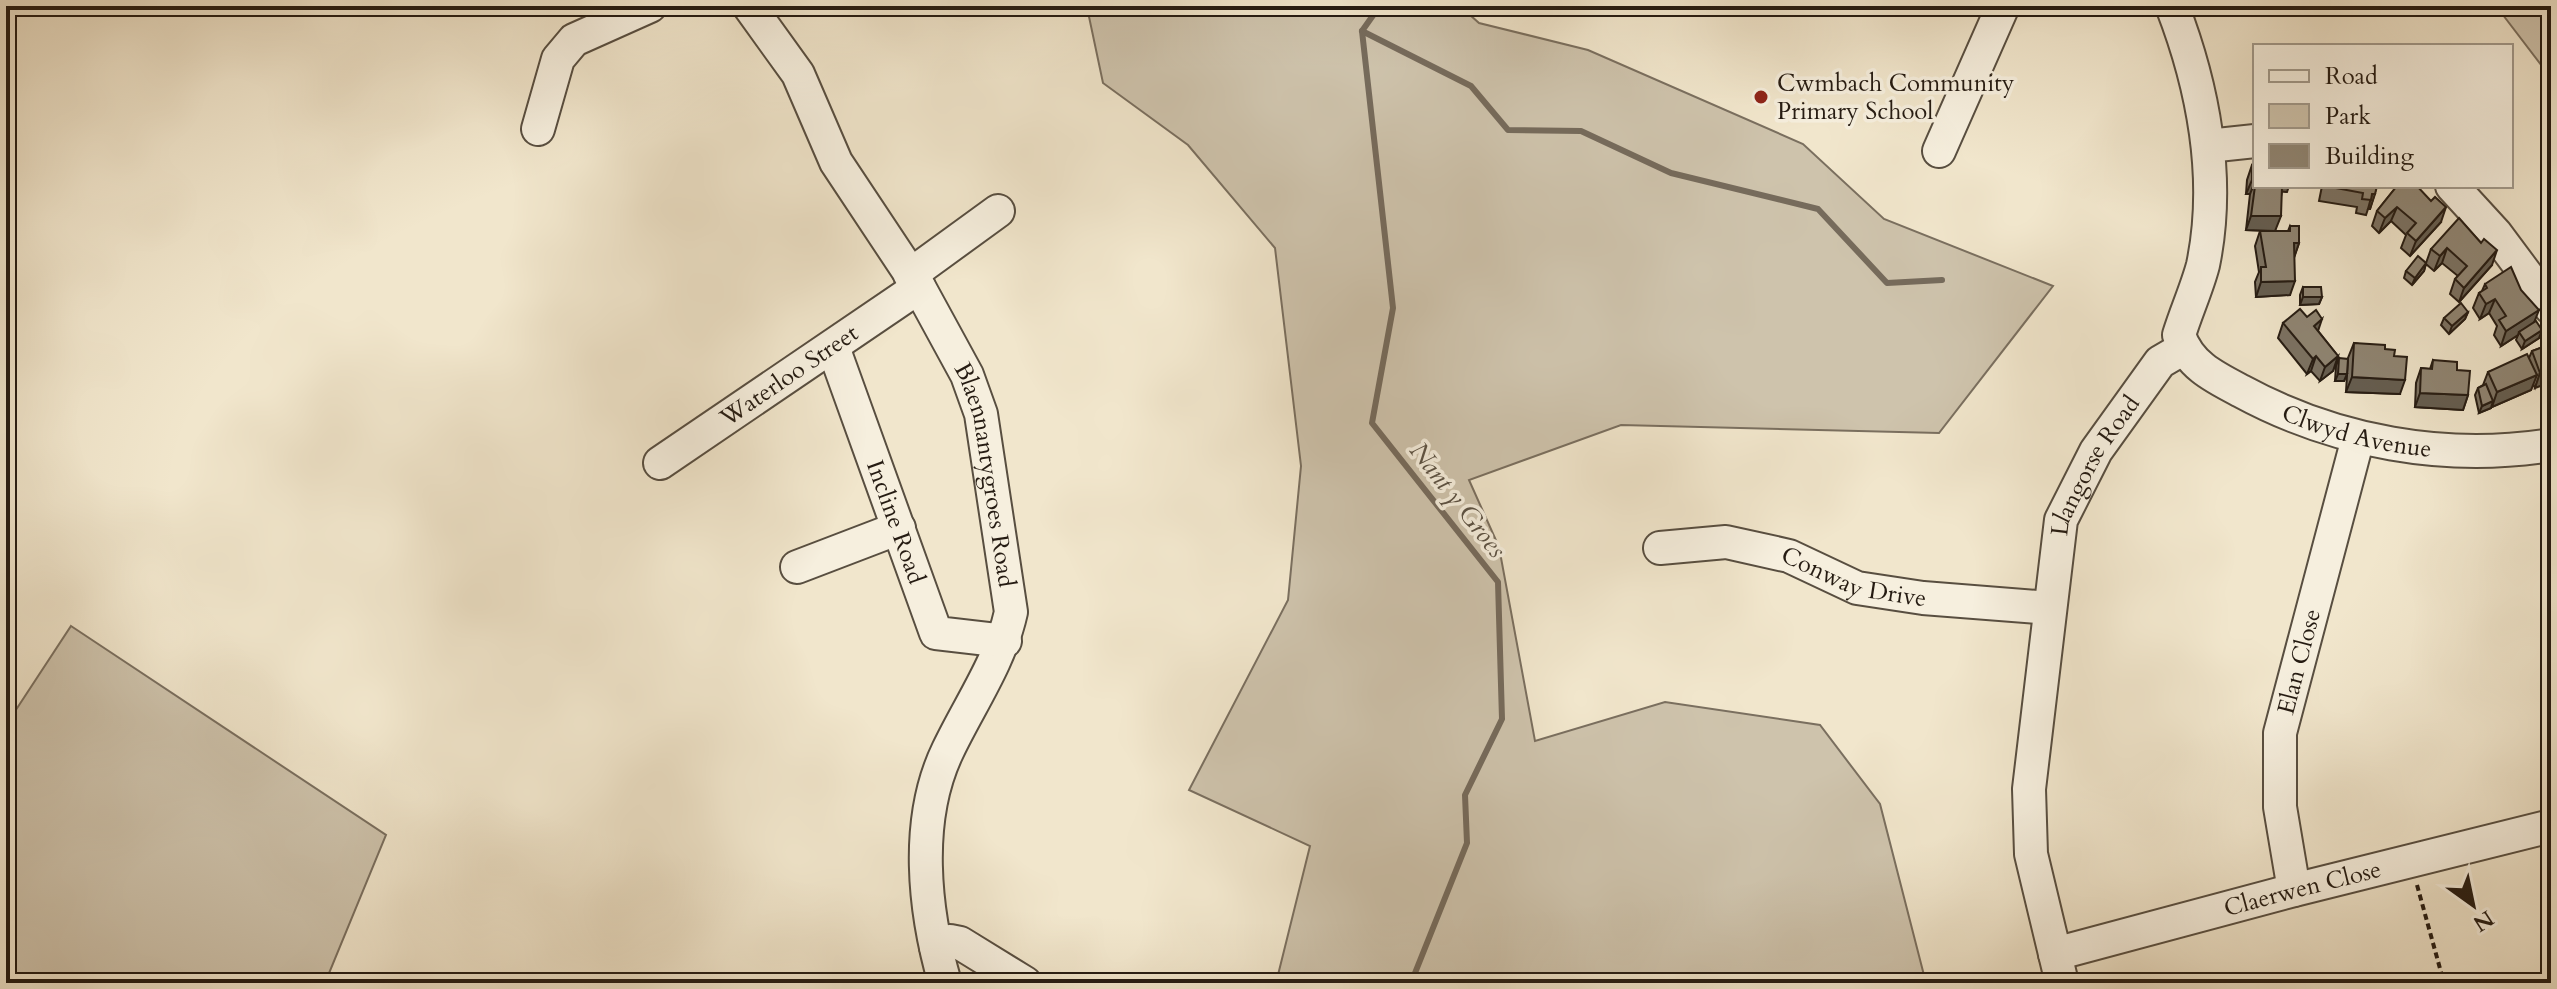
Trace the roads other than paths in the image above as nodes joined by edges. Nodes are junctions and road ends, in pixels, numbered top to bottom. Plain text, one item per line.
1 (650, 6) edge
2 (749, 6) edge
3 (2003, 6) edge
4 (2172, 6) edge
5 (538, 129) dead end
6 (2253, 141) edge
7 (2208, 146) junction
8 (1939, 151) dead end
9 (2454, 188) edge
10 (998, 211) dead end
11 (915, 281) junction
12 (2551, 308) edge
13 (833, 347) junction
14 (2184, 348) junction
15 (2358, 438) junction
16 (2551, 445) edge
17 (660, 463) dead end
18 (899, 528) junction
19 (1660, 548) dead end
20 (797, 567) dead end
21 (2050, 608) junction
22 (1005, 641) junction
23 (2551, 826) edge
24 (2294, 890) junction
25 (936, 947) junction
26 (2058, 969) edge
27 (945, 983) edge
28 (1025, 983) edge

1 - 5 street
2 - 11 street, Blaennantygroes Road
3 - 8 street
4 - 7 street
6 - 7 street
7 - 14 street
9 - 12 street
10 - 11 street, Waterloo Street
11 - 13 street, Waterloo Street
11 - 22 street, Blaennantygroes Road
13 - 17 street, Waterloo Street
13 - 18 street, Incline Road
14 - 15 street, Clwyd Avenue
14 - 21 street, Llangorse Road
15 - 16 street, Clwyd Avenue
15 - 24 street, Elan Close
18 - 20 street
18 - 22 street, Incline Road
19 - 21 street, Conway Drive
21 - 26 street, Llangorse Road
22 - 25 street, Blaennantygroes Road
23 - 24 street, Claerwen Close
24 - 26 street, Claerwen Close
25 - 27 street, Blaennantygroes Road
25 - 28 street

